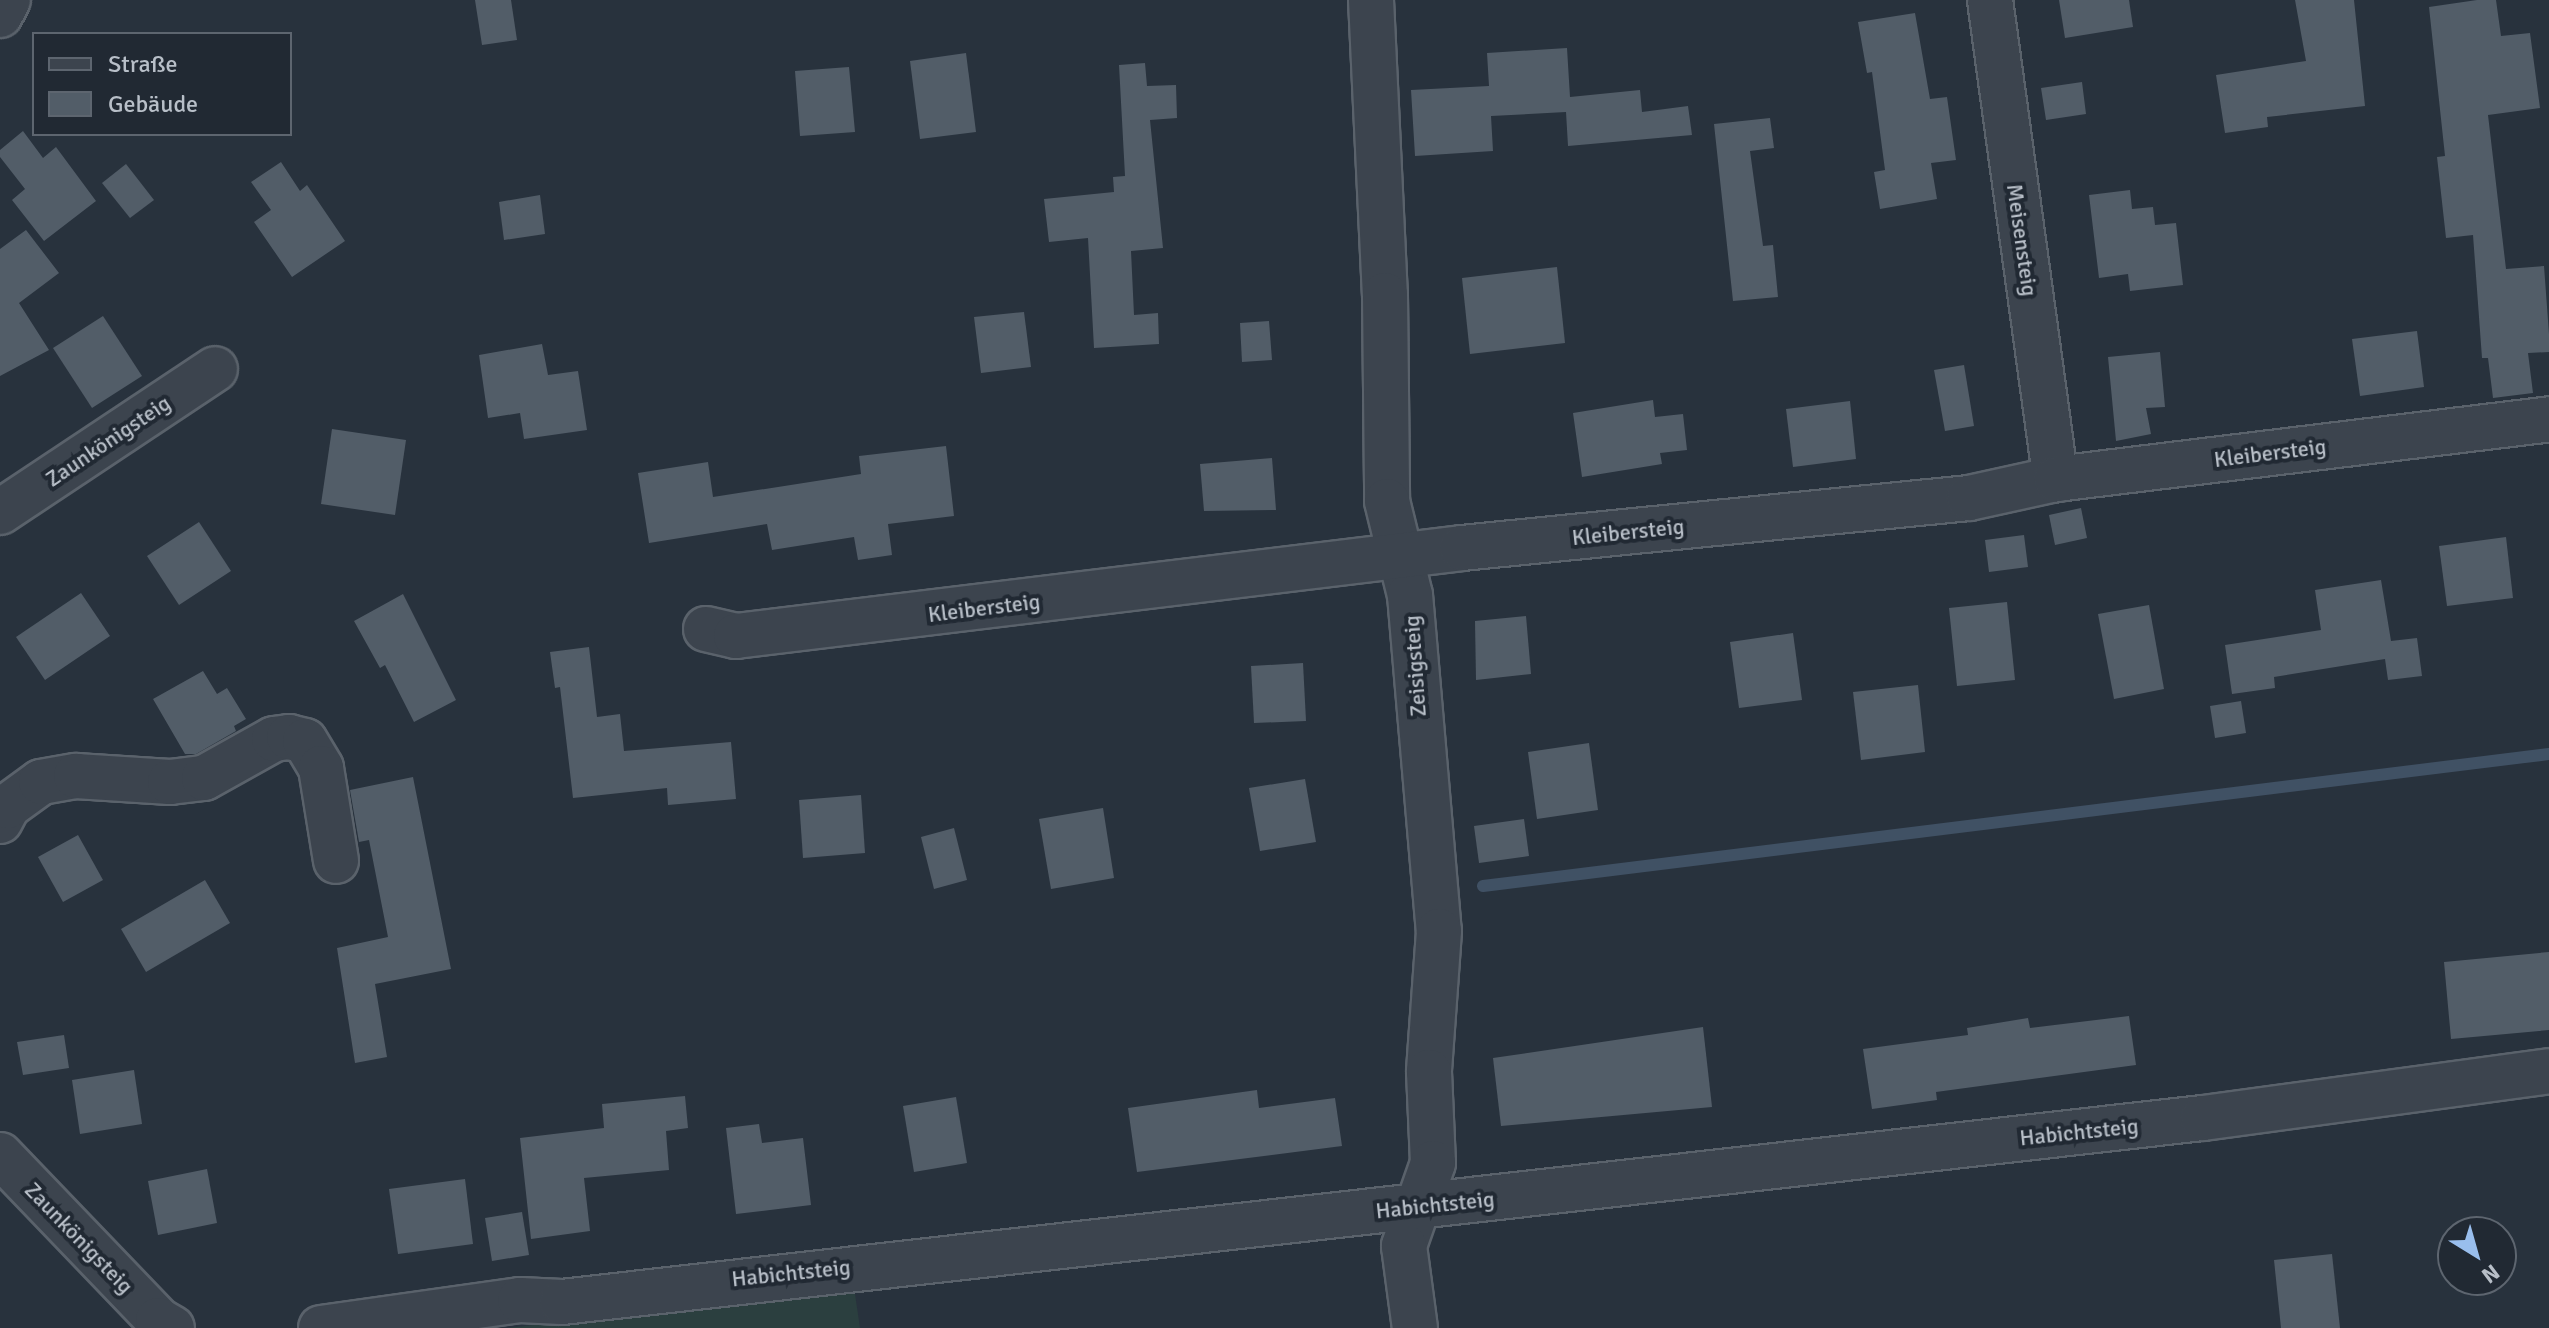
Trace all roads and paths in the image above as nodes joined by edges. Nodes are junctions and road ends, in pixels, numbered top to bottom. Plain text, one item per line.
1 (8, 0) edge
2 (1371, 0) edge
3 (1990, 0) edge
4 (0, 15) edge
5 (215, 369) dead end
6 (2549, 419) edge
7 (2056, 479) junction
8 (0, 512) edge
9 (1400, 555) junction
10 (706, 629) dead end
11 (0, 821) edge
12 (336, 861) dead end
13 (2549, 1071) edge
14 (0, 1155) edge
15 (1417, 1207) junction
16 (165, 1324) edge
17 (321, 1328) edge
18 (1415, 1328) edge

1 - 4 street
2 - 9 street, Zeisigsteig
3 - 7 street, Meisensteig
5 - 8 street, Zaunkönigsteig
6 - 7 street, Kleibersteig
7 - 9 street, Kleibersteig
9 - 10 street, Kleibersteig
9 - 15 street, Zeisigsteig
11 - 12 street
13 - 15 street, Habichtsteig
14 - 16 street, Zaunkönigsteig
15 - 17 street, Habichtsteig
15 - 18 street, Zeisigsteig

